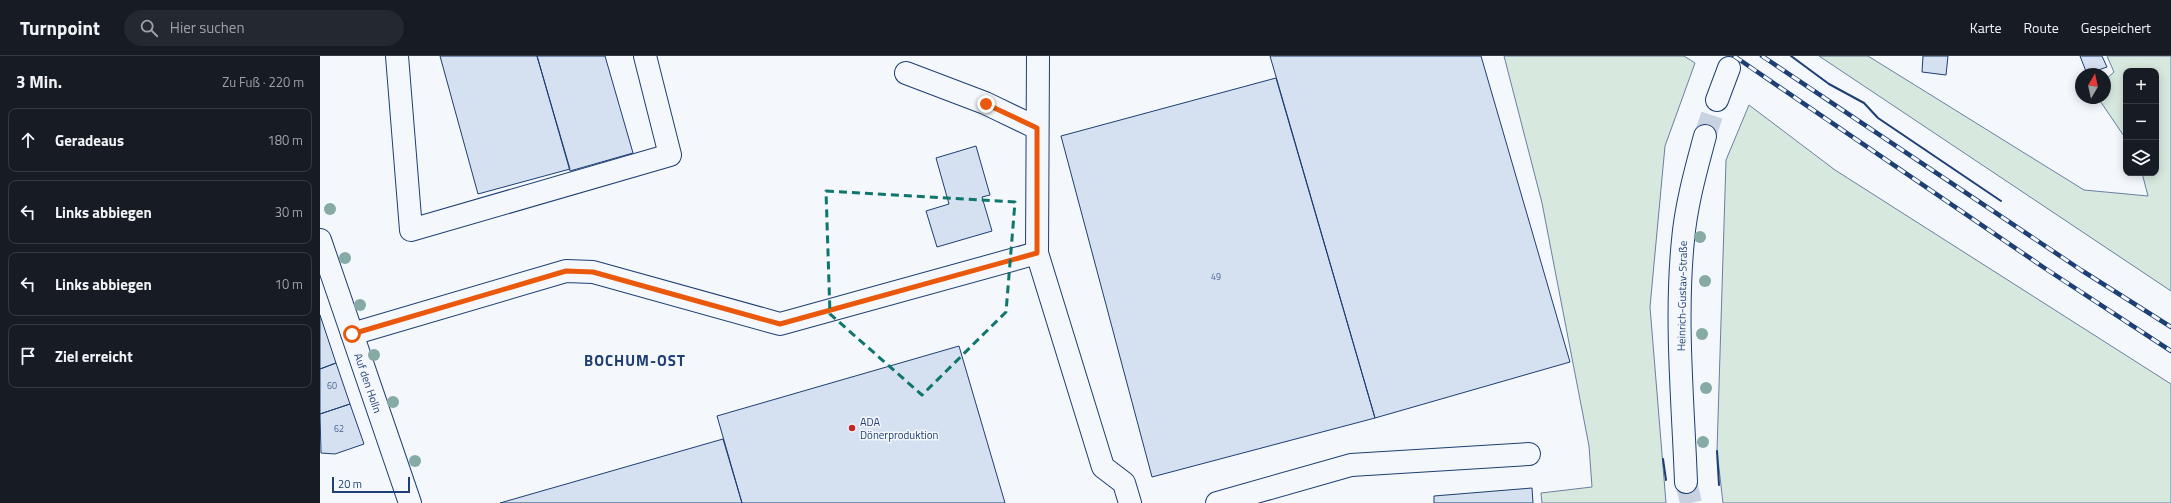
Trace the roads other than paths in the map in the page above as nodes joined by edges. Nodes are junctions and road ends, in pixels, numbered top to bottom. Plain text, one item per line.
1 (397, 56) edge
2 (645, 56) edge
3 (1038, 56) edge
4 (1729, 68) dead end
5 (906, 73) dead end
6 (1717, 100) tunnel mouth
7 (1037, 128) junction
8 (1705, 136) tunnel mouth
9 (320, 240) edge
10 (1037, 253) junction
11 (352, 334) junction
12 (1529, 454) dead end
13 (1686, 482) tunnel mouth
14 (410, 503) edge
15 (1130, 503) edge
16 (1217, 503) edge

1 - 2 street
3 - 7 street
4 - 6 street
5 - 7 street
7 - 10 street
8 - 13 street, Heinrich-Gustav-Straße
9 - 11 street, Auf den Holln
10 - 11 street
10 - 15 street
11 - 14 street, Auf den Holln
12 - 16 street

